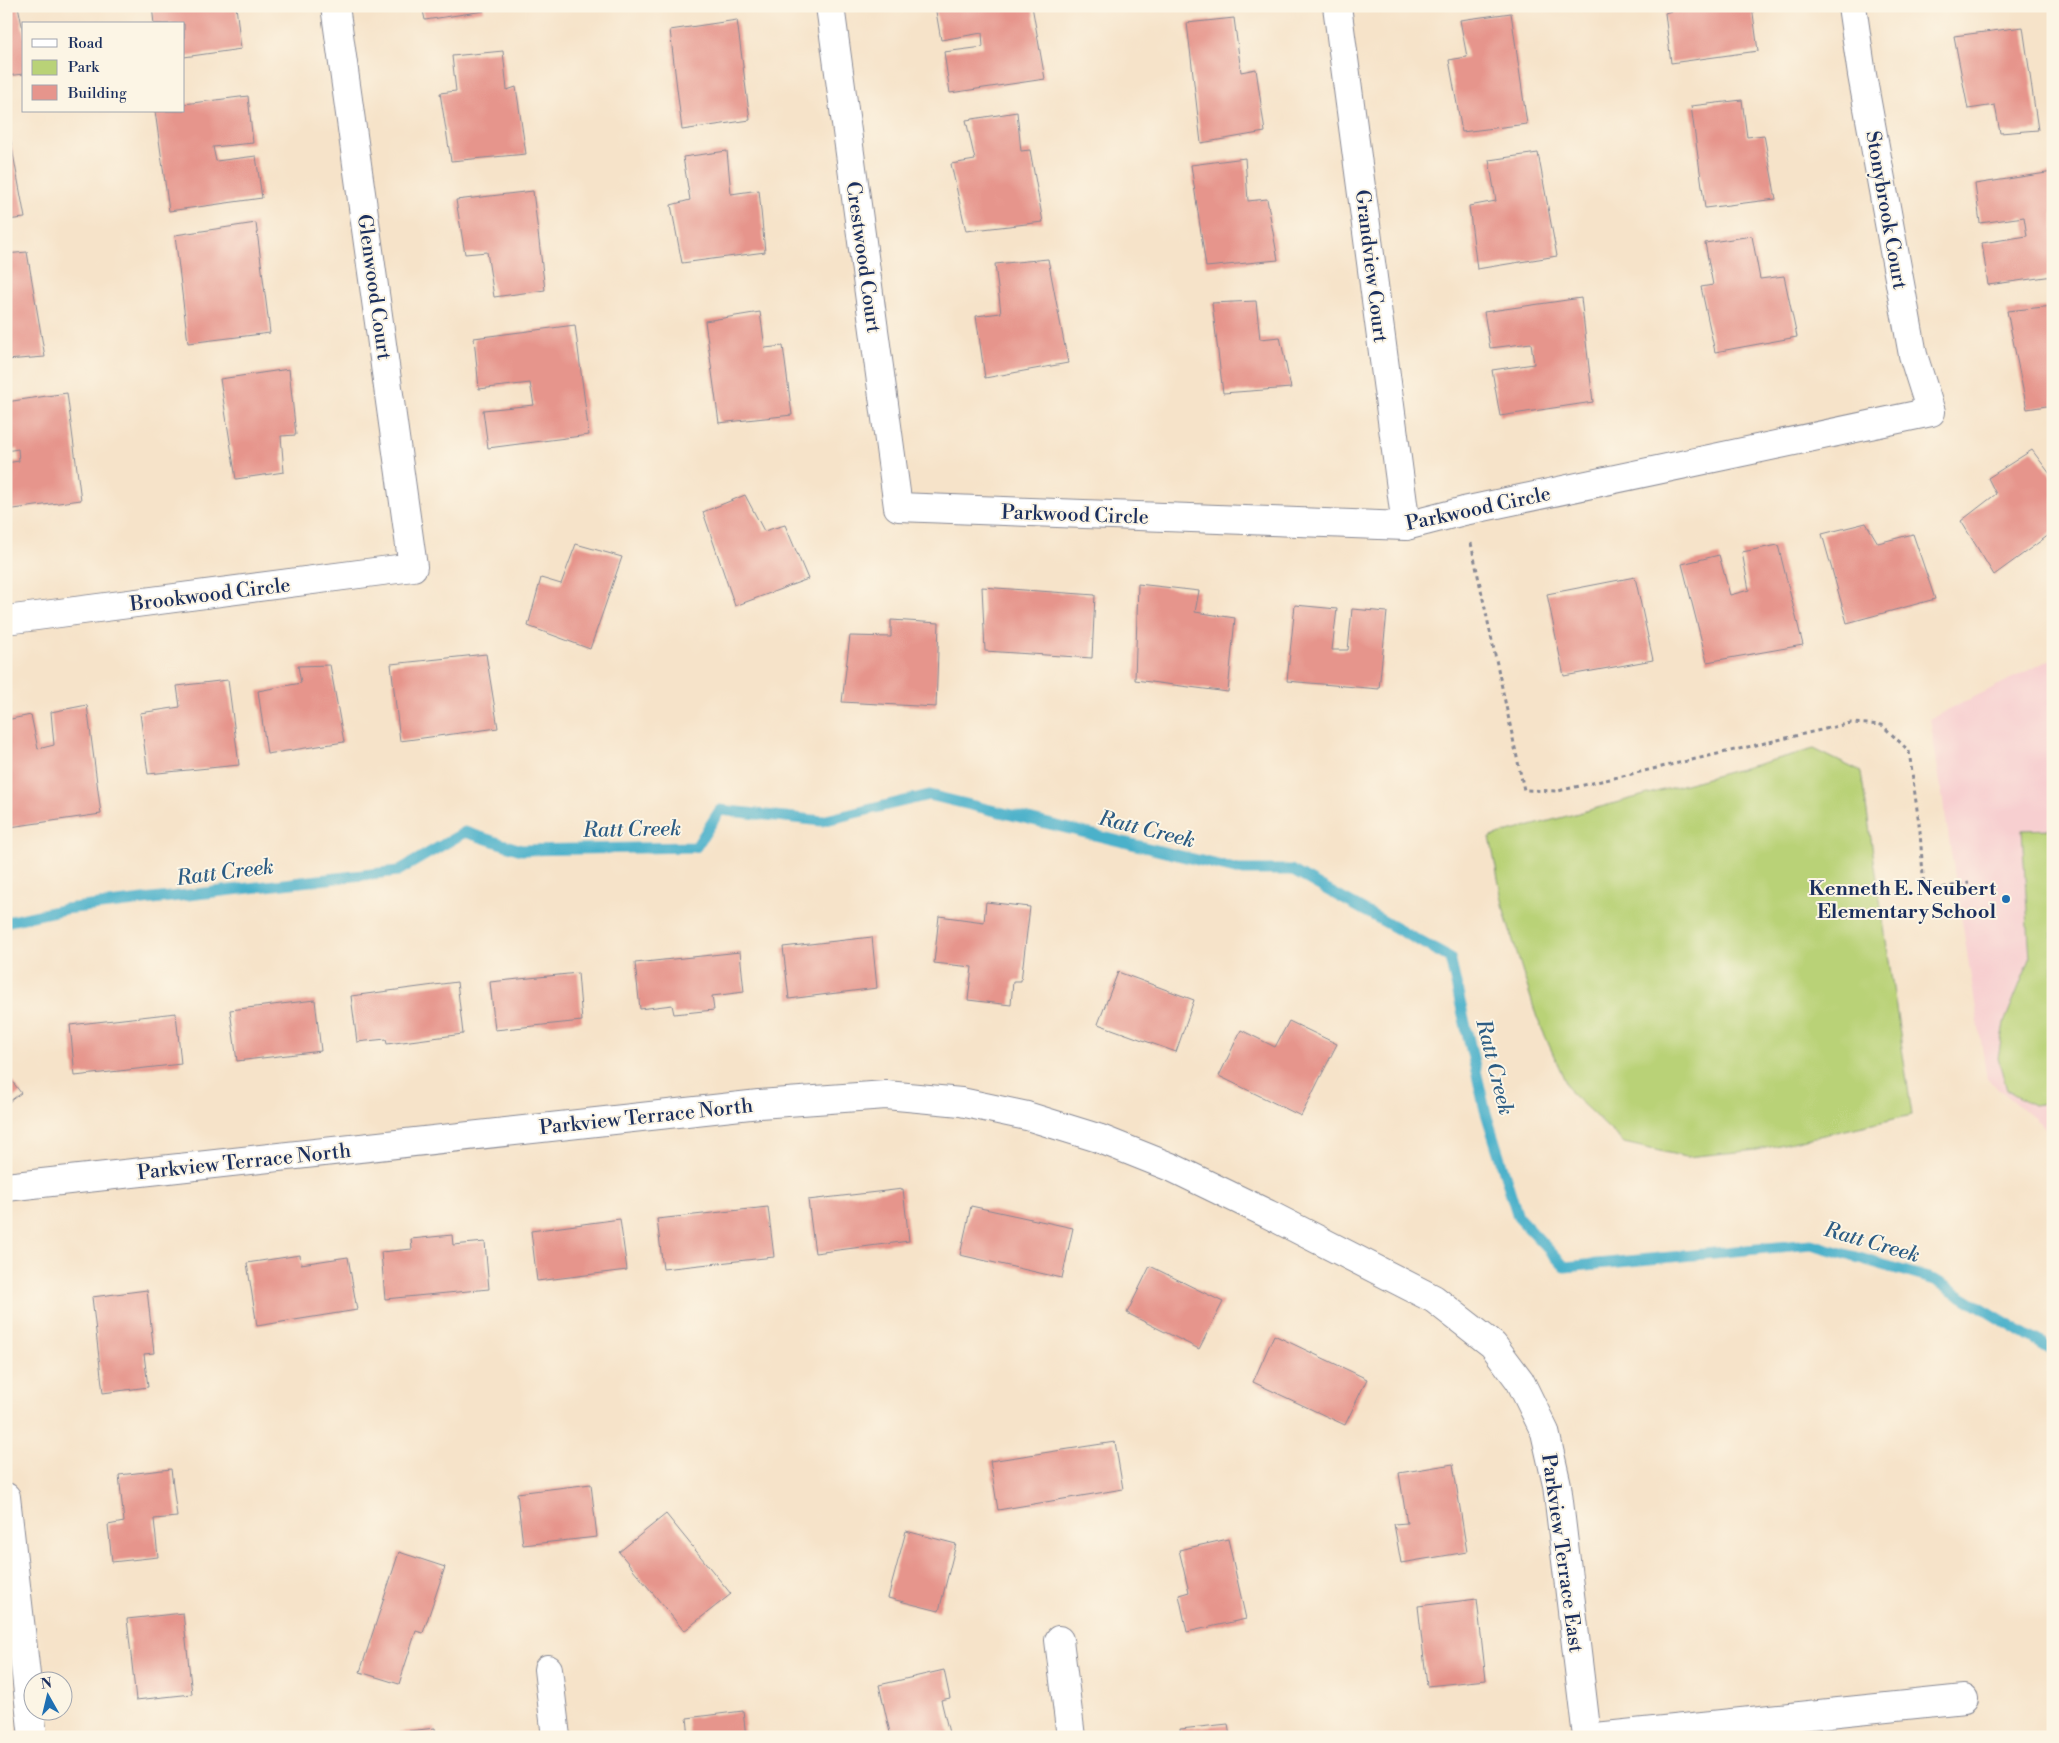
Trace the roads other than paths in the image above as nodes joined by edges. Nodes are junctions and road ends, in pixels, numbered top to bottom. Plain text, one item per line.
1 (335, 6) edge
2 (830, 6) edge
3 (1337, 6) edge
4 (1852, 6) edge
5 (1931, 412) joint
6 (898, 507) joint
7 (1406, 526) junction
8 (413, 568) joint
9 (6, 620) edge
10 (6, 1187) edge
11 (1268, 1214) joint
12 (6, 1498) edge
13 (1060, 1640) dead end
14 (548, 1669) dead end
15 (1964, 1699) dead end
16 (33, 1737) edge
17 (556, 1737) edge
18 (1071, 1737) edge
19 (1587, 1737) edge
20 (1596, 1737) edge

1 - 8 street, Glenwood Court
2 - 6 street, Crestwood Court
3 - 7 street, Grandview Court
4 - 5 street, Stonybrook Court
5 - 7 street, Parkwood Circle
6 - 7 street, Parkwood Circle
8 - 9 street, Brookwood Circle
10 - 11 street, Parkview Terrace North
11 - 19 street, Parkview Terrace East
12 - 16 street
13 - 18 street
14 - 17 street
15 - 20 street

